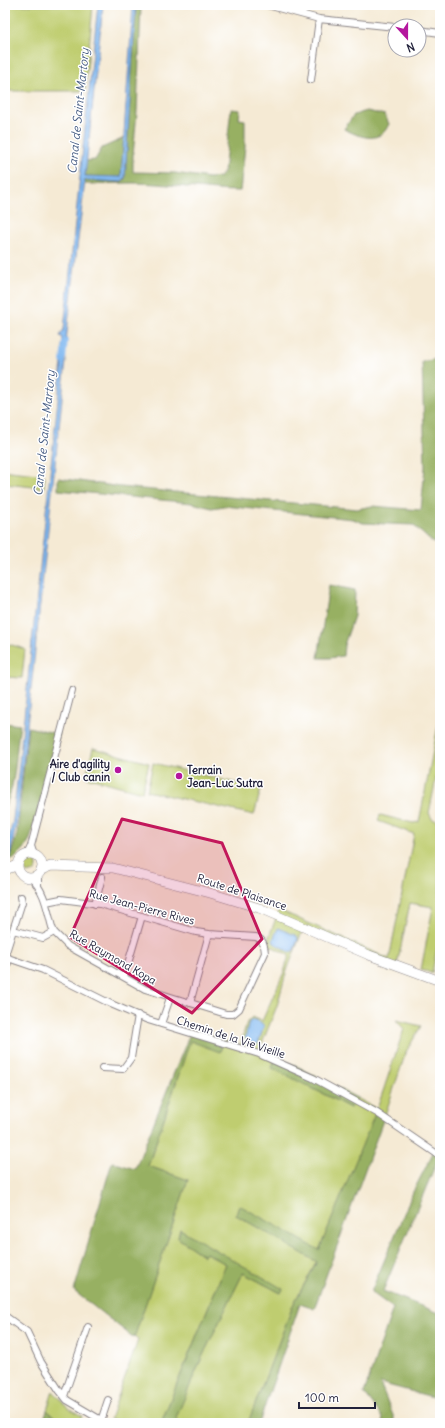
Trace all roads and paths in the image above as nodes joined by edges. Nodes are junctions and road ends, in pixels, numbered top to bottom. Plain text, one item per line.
1 (267, 5) edge
2 (319, 19) junction
3 (387, 26) edge
4 (427, 31) edge
5 (440, 33) edge
6 (311, 80) dead end
7 (72, 690) dead end
8 (31, 852) junction
9 (18, 868) junction
10 (6, 869) edge
11 (38, 871) junction
12 (102, 877) dead end
13 (20, 897) dead end
14 (46, 902) junction
15 (95, 904) junction
16 (142, 916) junction
17 (13, 930) junction
18 (54, 932) junction
19 (209, 934) junction
20 (6, 957) edge
21 (5, 974) edge
22 (124, 977) junction
23 (440, 981) edge
24 (170, 998) junction
25 (190, 1003) junction
26 (138, 1015) junction
27 (161, 1024) junction
28 (102, 1068) dead end
29 (440, 1156) edge
30 (5, 1316) edge
31 (88, 1327) dead end
32 (64, 1396) junction
33 (108, 1400) dead end
34 (104, 1422) edge

1 - 2 street
2 - 3 street
2 - 6 street
4 - 5 street
7 - 8 street
8 - 9 main road
8 - 11 main road
9 - 10 main road
9 - 11 main road
11 - 14 street, Rue Raymond Kopa
11 - 23 main road, Route de Plaisance
12 - 15 street
13 - 17 street
14 - 15 street, Rue Jean-Pierre Rives
14 - 18 street, Rue Raymond Kopa
15 - 16 street, Rue Jean-Pierre Rives
16 - 19 street, Rue Jean-Pierre Rives
16 - 22 street
17 - 18 street
17 - 20 street
18 - 22 street, Rue Raymond Kopa
19 - 25 street
19 - 25 street, Rue Jean-Pierre Rives
20 - 21 street
20 - 26 street, Chemin de la Vie Vieille
22 - 24 street, Rue Raymond Kopa
24 - 25 street, Rue Raymond Kopa
24 - 27 street
26 - 27 street, Chemin de la Vie Vieille
26 - 28 street
27 - 29 street, Chemin de la Vie Vieille
30 - 32 street
31 - 32 street
32 - 34 street
33 - 34 street

